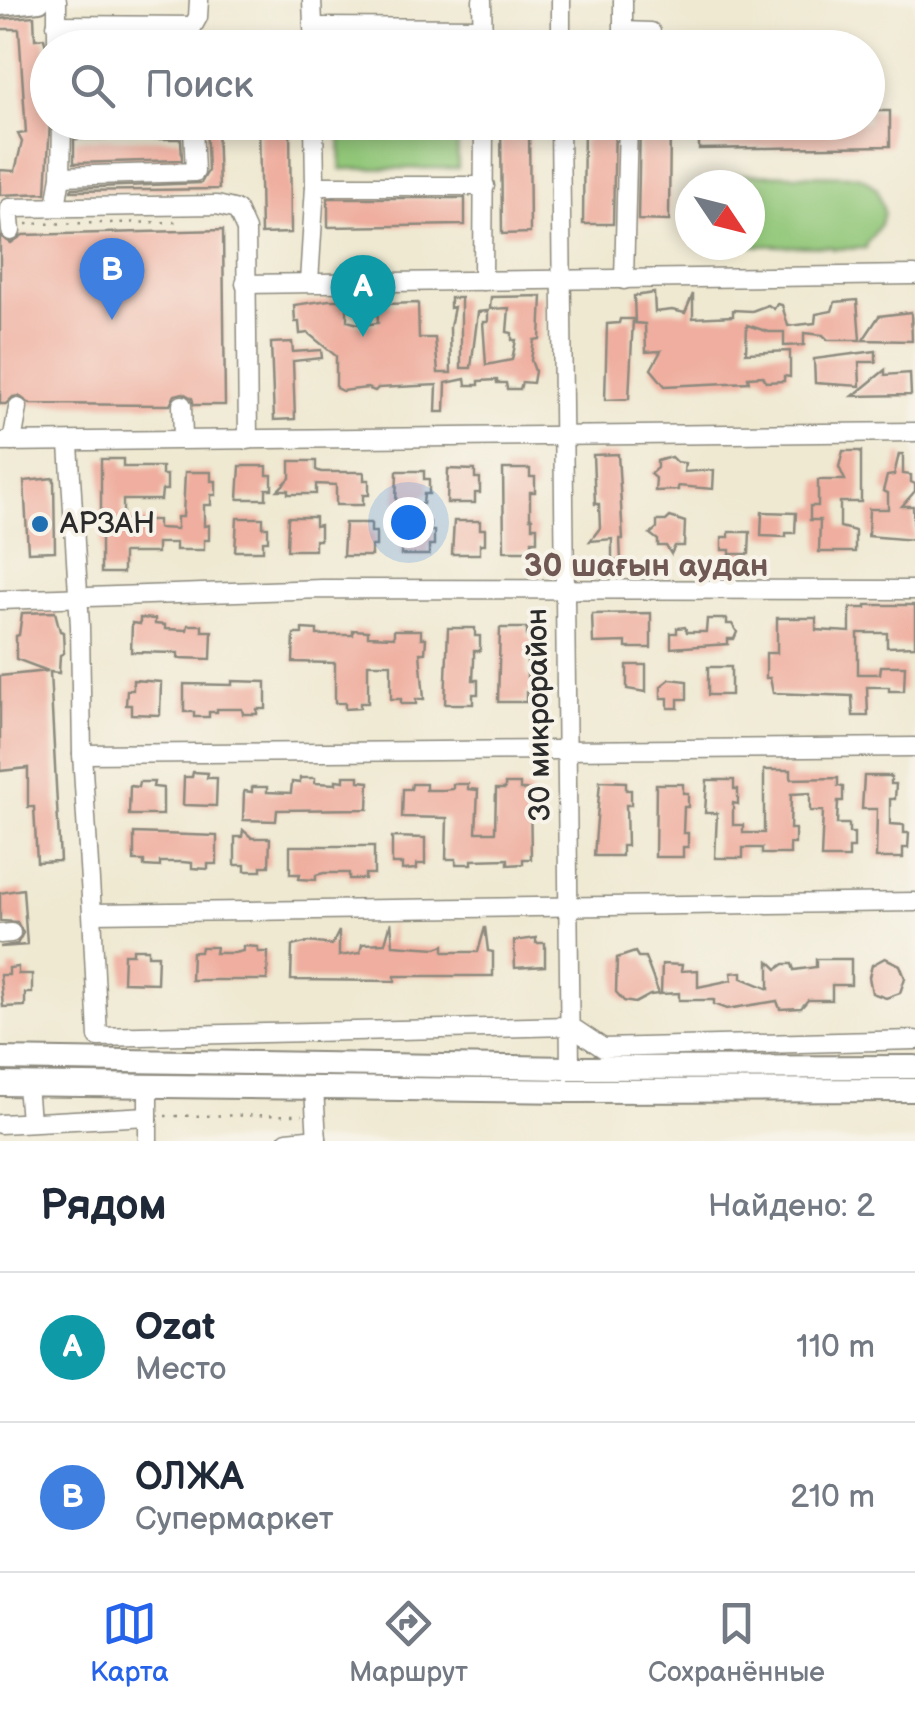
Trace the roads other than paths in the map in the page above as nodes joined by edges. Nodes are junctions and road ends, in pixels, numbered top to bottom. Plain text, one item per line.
1 (39, 0) edge
2 (57, 0) edge
3 (199, 0) edge
4 (312, 0) edge
5 (482, 0) edge
6 (561, 0) edge
7 (623, 0) edge
8 (0, 4) edge
9 (56, 25) junction
10 (191, 25) junction
11 (314, 27) joint
12 (392, 28) joint
13 (483, 28) joint
14 (56, 30) edge
15 (191, 30) edge
16 (561, 30) edge
17 (623, 30) edge
18 (62, 140) edge
19 (194, 140) edge
20 (314, 140) edge
21 (484, 140) edge
22 (560, 140) edge
23 (628, 140) edge
24 (61, 176) junction
25 (315, 186) junction
26 (485, 186) junction
27 (56, 207) junction
28 (8, 218) edge
29 (915, 275) edge
30 (624, 280) junction
31 (484, 281) junction
32 (560, 281) junction
33 (309, 282) junction
34 (246, 284) junction
35 (182, 405) dead end
36 (18, 408) dead end
37 (915, 432) edge
38 (562, 437) junction
39 (183, 439) junction
40 (248, 440) junction
41 (6, 442) edge
42 (69, 444) junction
43 (915, 590) edge
44 (564, 592) junction
45 (76, 598) junction
46 (0, 600) edge
47 (915, 747) edge
48 (566, 751) junction
49 (82, 754) junction
50 (915, 902) edge
51 (570, 906) junction
52 (92, 913) junction
53 (570, 1026) junction
54 (98, 1037) junction
55 (915, 1040) edge
56 (0, 1059) edge
57 (98, 1061) junction
58 (915, 1067) edge
59 (570, 1068) junction
60 (0, 1084) edge
61 (27, 1085) junction
62 (148, 1086) junction
63 (314, 1088) junction
64 (915, 1090) edge
65 (148, 1116) junction
66 (30, 1121) junction
67 (0, 1124) edge
68 (317, 1140) edge
69 (148, 1141) edge
70 (287, 1141) edge

1 - 8 main road
2 - 9 street
3 - 10 street
4 - 11 street
5 - 13 street
6 - 16 street
7 - 17 street
9 - 10 street
9 - 14 street
10 - 15 street
11 - 12 street
12 - 13 street
18 - 24 street
19 - 24 street
20 - 25 street
21 - 26 street
22 - 32 street, 30 микрорайон
23 - 30 street
24 - 27 street
25 - 26 street
25 - 33 street
26 - 31 street
27 - 28 street
27 - 34 street
29 - 30 street
30 - 32 street
31 - 32 street
31 - 33 street
32 - 38 street, 30 микрорайон
33 - 34 street
34 - 40 street
35 - 39 street
36 - 41 street
37 - 38 street
38 - 40 street
38 - 44 street, 30 микрорайон
39 - 40 street
39 - 42 street
41 - 42 street
42 - 45 street
43 - 44 street
44 - 45 street
44 - 48 street, 30 микрорайон
45 - 46 street
45 - 49 street
47 - 48 street
48 - 49 street
48 - 51 street, 30 микрорайон
49 - 52 street
50 - 51 street
51 - 52 street
51 - 53 street, 30 микрорайон
52 - 54 street
53 - 54 street
53 - 55 street
53 - 59 street, 30 микрорайон
54 - 57 street
56 - 57 main road
57 - 59 main road
58 - 59 main road
60 - 61 main road
61 - 62 main road
61 - 66 street
62 - 63 main road
62 - 65 street
63 - 64 main road
63 - 68 street
65 - 66 street
65 - 69 street
66 - 67 street
68 - 70 street

